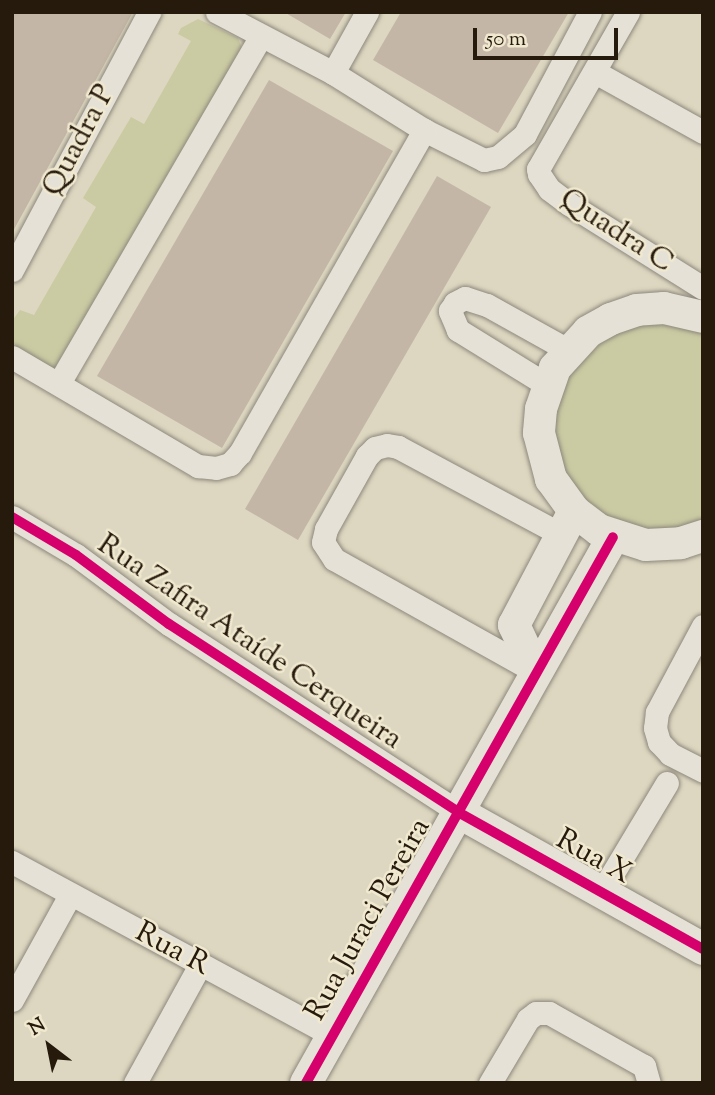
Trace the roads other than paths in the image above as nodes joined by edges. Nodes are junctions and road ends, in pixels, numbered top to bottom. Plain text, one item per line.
1 (149, 12) edge
2 (218, 12) edge
3 (367, 12) edge
4 (590, 12) edge
5 (628, 12) edge
6 (260, 37) junction
7 (596, 72) junction
8 (333, 73) junction
9 (424, 130) junction
10 (703, 132) edge
11 (12, 270) edge
12 (700, 303) edge
13 (568, 350) junction
14 (12, 357) edge
15 (59, 383) junction
16 (547, 385) junction
17 (12, 517) edge
18 (568, 523) junction
19 (703, 536) edge
20 (612, 537) junction
21 (703, 626) edge
22 (536, 672) junction
23 (703, 771) edge
24 (667, 783) dead end
25 (458, 812) junction
26 (12, 862) edge
27 (602, 891) junction
28 (70, 895) junction
29 (703, 949) edge
30 (200, 965) junction
31 (12, 1000) edge
32 (332, 1035) junction
33 (647, 1074) edge
34 (135, 1083) edge
35 (306, 1083) edge
36 (490, 1083) edge

1 - 11 street, Quadra P
2 - 6 street
3 - 8 street
4 - 9 street
5 - 7 street
6 - 8 street
6 - 15 street
7 - 10 street
7 - 12 street, Quadra C
8 - 9 street
9 - 15 street
12 - 13 street
13 - 16 street
13 - 16 street
14 - 15 street
16 - 18 street
17 - 25 street, Rua Zafira Ataíde Cerqueira
18 - 20 street
18 - 22 street
18 - 22 street
19 - 20 street
20 - 22 street, Rua Juraci Pereira
21 - 23 street
22 - 25 street, Rua Juraci Pereira
24 - 27 street
25 - 27 street, Rua X
25 - 32 street, Rua Juraci Pereira
26 - 28 street, Rua R
27 - 29 street, Rua X
28 - 30 street, Rua R
28 - 31 street
30 - 32 street, Rua R
30 - 34 street
32 - 35 street, Rua Juraci Pereira
33 - 36 street

